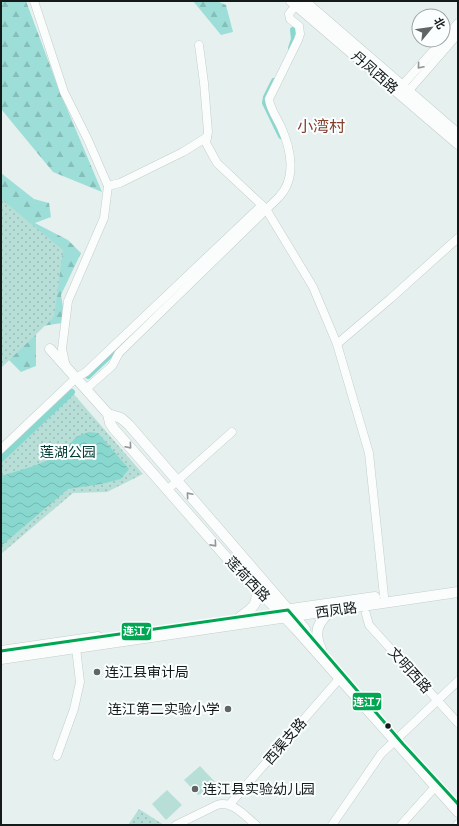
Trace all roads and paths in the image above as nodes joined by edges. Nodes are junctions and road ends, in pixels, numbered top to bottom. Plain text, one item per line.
1 (34, 1) edge
2 (297, 2) edge
3 (458, 23) edge
4 (451, 31) edge
5 (458, 34) edge
6 (199, 46) dead end
7 (437, 48) edge
8 (403, 91) junction
9 (458, 134) edge
10 (207, 137) junction
11 (458, 144) edge
12 (108, 186) junction
13 (264, 207) junction
14 (458, 238) edge
15 (337, 344) junction
16 (50, 349) dead end
17 (66, 368) junction
18 (76, 378) junction
19 (86, 390) junction
20 (108, 414) junction
21 (232, 432) dead end
22 (1, 449) edge
23 (177, 481) junction
24 (167, 490) junction
25 (259, 583) junction
26 (458, 585) edge
27 (458, 592) edge
28 (384, 596) junction
29 (331, 611) junction
30 (286, 613) junction
31 (366, 614) dead end
32 (240, 617) junction
33 (76, 648) junction
34 (321, 649) junction
35 (1, 651) edge
36 (1, 658) edge
37 (339, 678) junction
38 (458, 681) edge
39 (438, 701) junction
40 (458, 723) edge
41 (397, 740) junction
42 (57, 756) dead end
43 (435, 787) junction
44 (230, 804) junction
45 (458, 804) edge
46 (458, 812) edge
47 (176, 825) edge
48 (256, 825) edge
49 (332, 825) edge
50 (401, 825) edge

1 - 12 street
2 - 8 main road, 丹凤西路
2 - 13 street
3 - 4 street
5 - 8 street
6 - 10 street
7 -> 8 street
8 - 9 main road, 丹凤西路
8 - 11 main road, 丹凤西路
10 - 12 street
10 - 13 street
12 - 17 street
13 - 15 street
13 - 18 street
13 - 19 street
14 - 15 street
15 - 28 street
16 - 17 main road, 莲荷西路
17 - 18 main road, 莲荷西路
18 - 19 main road, 莲荷西路
18 - 22 street
19 - 20 main road, 莲荷西路
20 - 23 main road, 莲荷西路
20 -> 24 main road, 莲荷西路
21 - 23 street
23 - 24 street
25 -> 23 main road, 莲荷西路
24 -> 25 main road, 莲荷西路
25 - 30 main road, 莲荷西路
25 - 32 main road
26 - 28 main road, 西凤路
27 - 29 main road, 西凤路
28 - 30 main road, 西凤路
29 - 30 main road, 西凤路
29 - 34 main road
30 - 32 main road, 西凤路
30 - 33 main road, 西凤路
30 - 34 main road, 莲荷西路
30 - 37 main road, 莲荷西路
31 - 39 street, 文明西路
32 - 35 main road, 西凤路
33 - 36 main road, 西凤路
33 - 42 street
34 - 41 main road, 莲荷西路
37 - 41 main road, 莲荷西路
37 - 44 street, 西渠支路
38 - 39 street
39 - 40 street, 文明西路
39 - 41 street
41 - 43 main road, 莲荷西路
41 - 45 main road, 莲荷西路
41 - 49 street
43 - 46 main road, 莲荷西路
43 - 50 street
44 - 47 street
44 - 48 street

